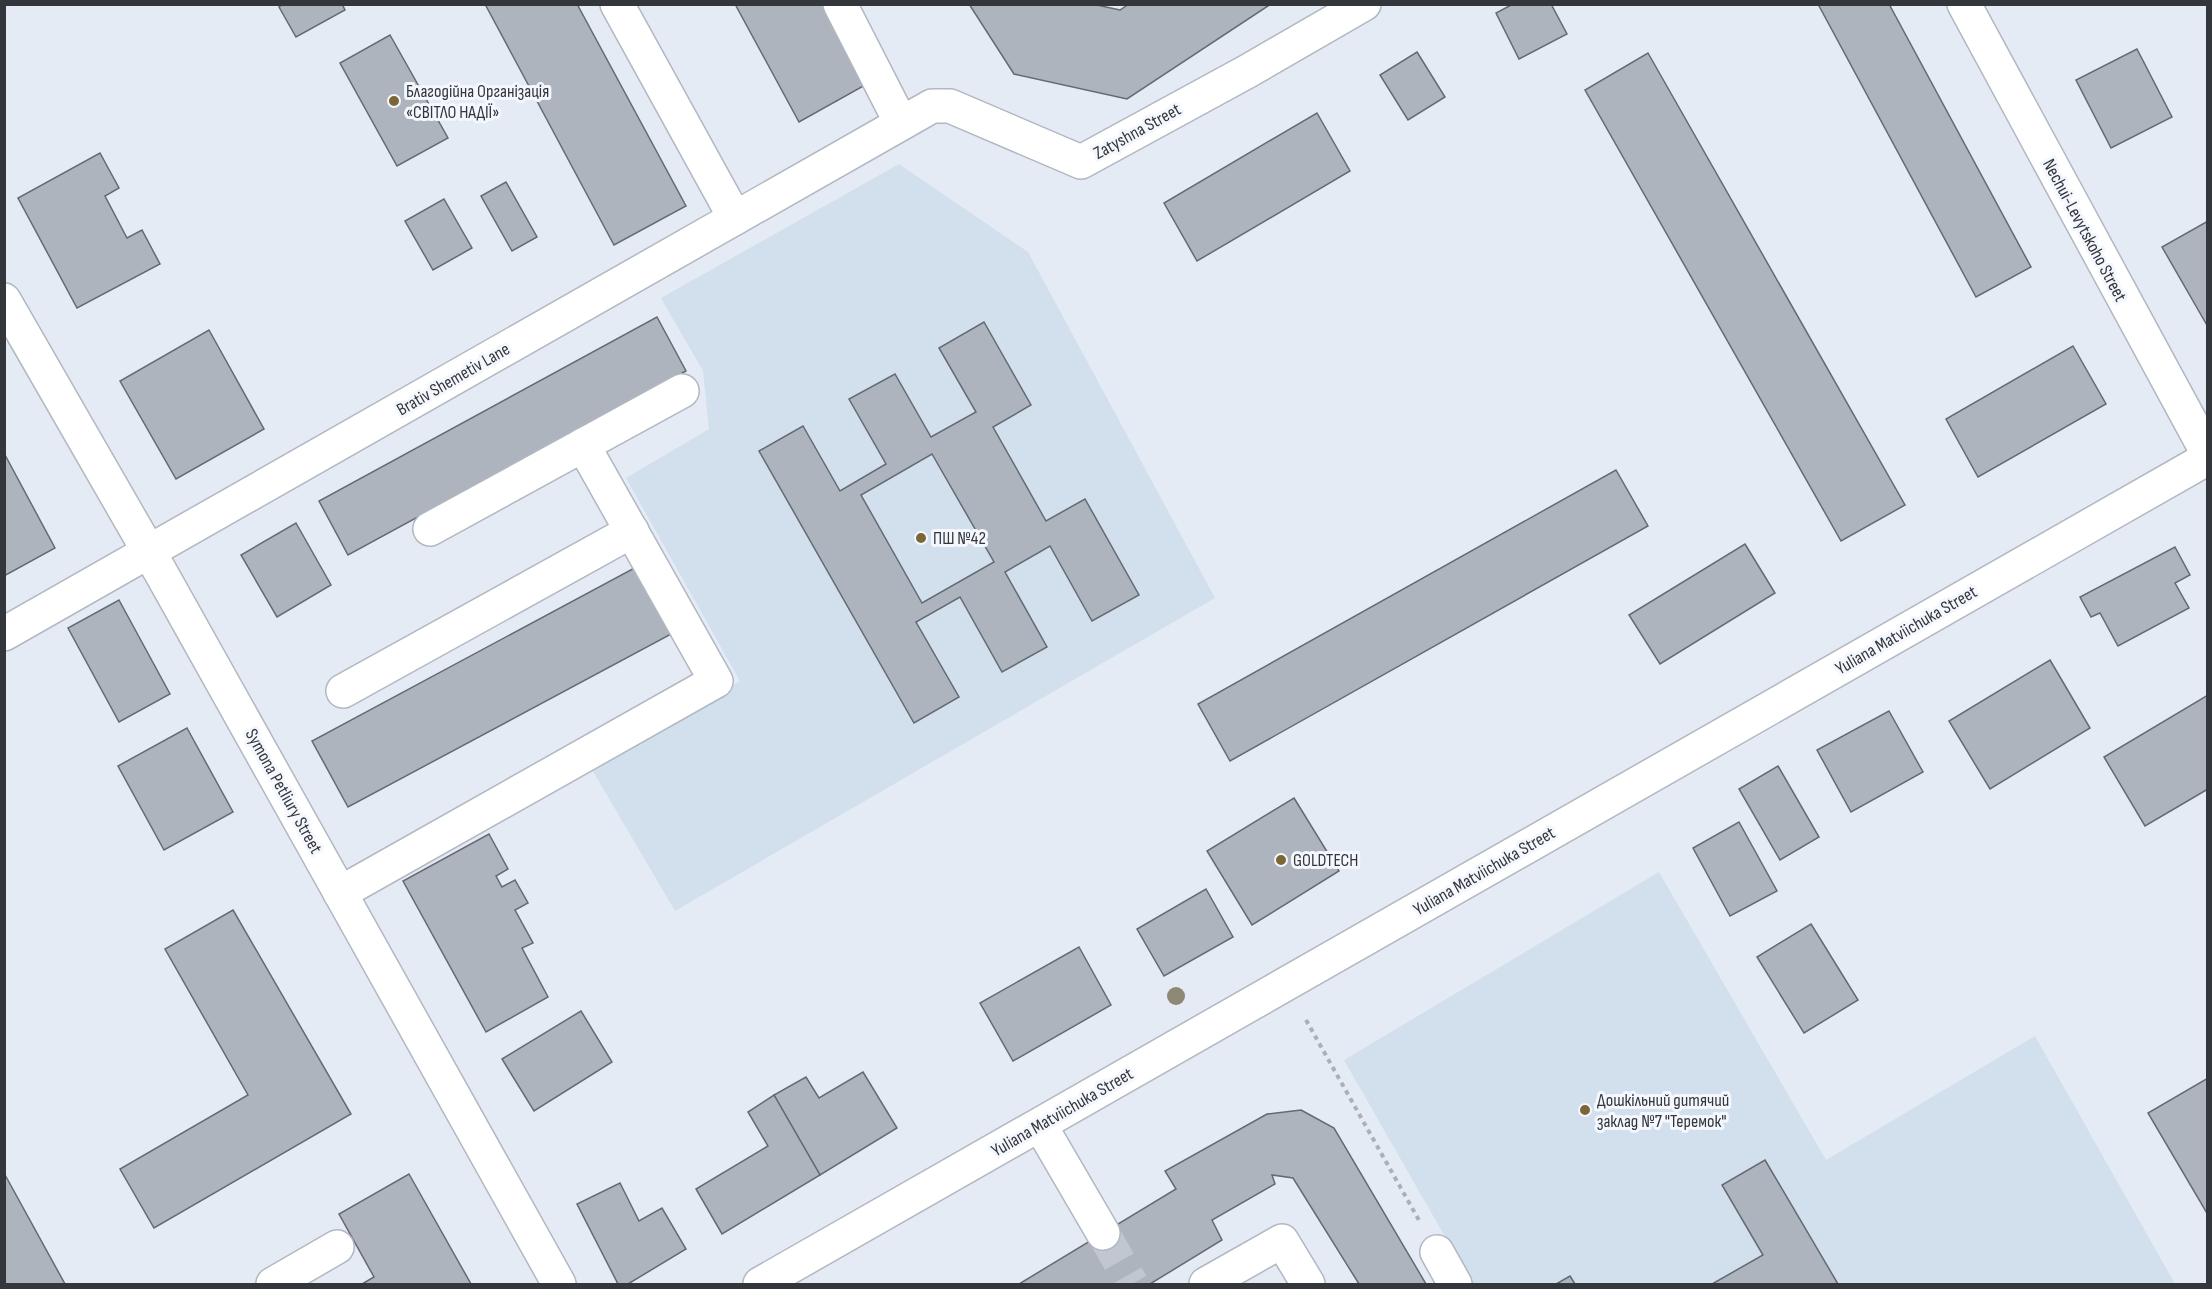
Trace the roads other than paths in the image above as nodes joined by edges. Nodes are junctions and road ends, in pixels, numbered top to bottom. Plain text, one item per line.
1 (617, 4) edge
2 (840, 4) edge
3 (1364, 4) edge
4 (1964, 4) edge
5 (901, 123) junction
6 (735, 218) junction
7 (4, 300) edge
8 (681, 392) dead end
9 (583, 445) junction
10 (2208, 456) edge
11 (430, 529) dead end
12 (632, 531) junction
13 (149, 552) junction
14 (4, 634) edge
15 (343, 691) dead end
16 (340, 893) junction
17 (1040, 1125) junction
18 (1103, 1233) tunnel mouth
19 (337, 1247) dead end
20 (1437, 1252) road end
21 (273, 1284) edge
22 (560, 1284) edge
23 (760, 1284) edge
24 (1206, 1284) edge
25 (1308, 1284) edge
26 (1455, 1284) edge

1 - 6 street
2 - 5 street
3 - 5 street, Zatyshna Street
4 - 10 street, Nechui-Levytskoho Street
5 - 6 street, Brativ Shemetiv Lane
6 - 13 street, Brativ Shemetiv Lane
7 - 13 street, Symona Petliury Street
8 - 9 street
9 - 11 street
9 - 12 street
10 - 17 street, Yuliana Matviichuka Street
12 - 15 street
12 - 16 street
13 - 14 street, Brativ Shemetiv Lane
13 - 16 street, Symona Petliury Street
16 - 22 street, Symona Petliury Street
17 - 18 street
17 - 23 street, Yuliana Matviichuka Street
19 - 21 street
20 - 26 street
24 - 25 street

